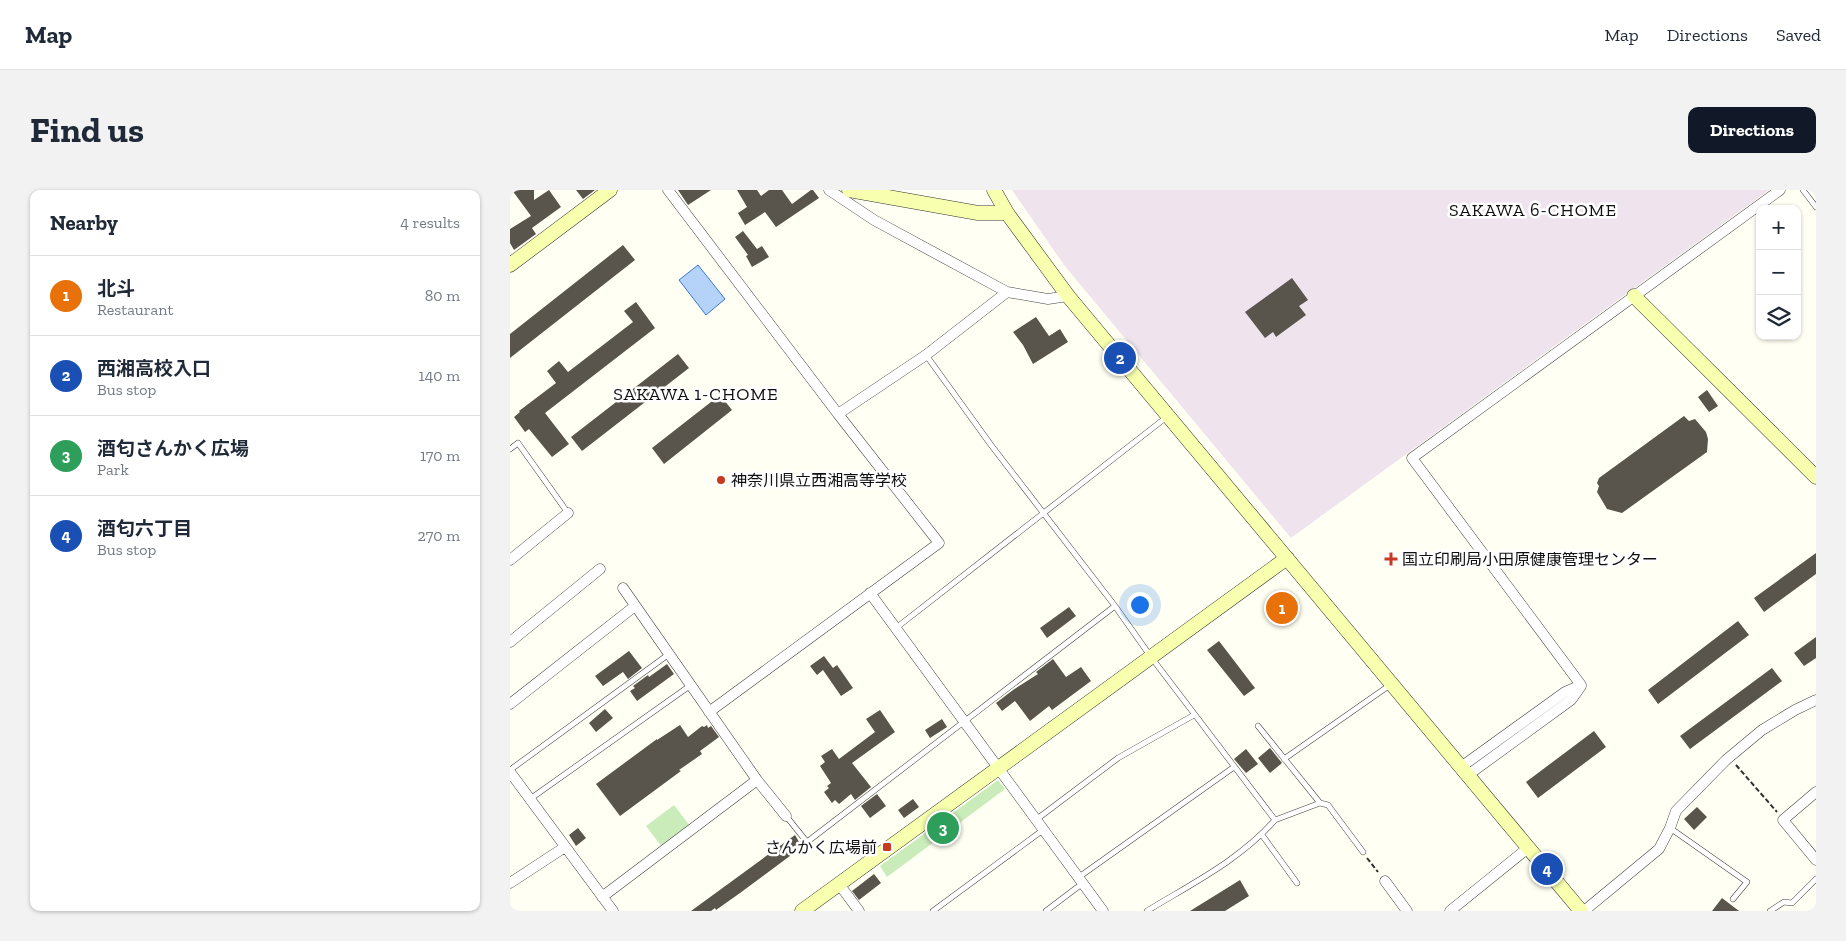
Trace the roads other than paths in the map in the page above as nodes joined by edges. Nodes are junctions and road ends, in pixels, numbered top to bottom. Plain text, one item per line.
1 (610, 190) edge
2 (668, 190) edge
3 (829, 190) edge
4 (849, 190) edge
5 (994, 190) edge
6 (1780, 190) edge
7 (1803, 190) edge
8 (1816, 207) edge
9 (1006, 213) junction
10 (510, 265) edge
11 (1007, 292) junction
12 (1068, 296) junction
13 (1634, 296) junction
14 (926, 355) junction
15 (838, 414) junction
16 (1169, 416) junction
17 (510, 449) edge
18 (1816, 477) edge
19 (568, 513) joint
20 (1044, 513) junction
21 (1287, 558) junction
22 (510, 560) edge
23 (600, 569) dead end
24 (623, 588) dead end
25 (870, 593) junction
26 (635, 606) junction
27 (1115, 606) junction
28 (896, 628) junction
29 (510, 642) edge
30 (669, 654) junction
31 (1151, 657) junction
32 (1392, 684) junction
33 (691, 685) junction
34 (1816, 700) edge
35 (510, 704) edge
36 (709, 712) junction
37 (1194, 715) junction
38 (964, 721) junction
39 (1258, 726) dead end
40 (1284, 759) junction
41 (999, 767) junction
42 (1234, 768) junction
43 (510, 771) edge
44 (1464, 771) junction
45 (757, 780) junction
46 (1816, 792) edge
47 (530, 799) junction
48 (1320, 803) junction
49 (786, 816) joint
50 (1037, 819) junction
51 (1274, 820) junction
52 (1670, 828) junction
53 (1044, 829) junction
54 (1262, 835) junction
55 (565, 847) junction
56 (1528, 848) junction
57 (1363, 852) road end
58 (1816, 860) edge
59 (1816, 879) edge
60 (1081, 880) junction
61 (1385, 881) road end
62 (510, 883) edge
63 (1297, 883) dead end
64 (839, 884) junction
65 (602, 897) junction
66 (1733, 899) dead end
67 (608, 909) edge
68 (802, 911) edge
69 (860, 911) edge
70 (933, 911) edge
71 (1046, 911) edge
72 (1103, 911) edge
73 (1147, 911) edge
74 (1407, 911) edge
75 (1450, 911) edge
76 (1582, 911) edge
77 (1770, 911) edge

1 - 10 street
2 - 15 street
3 - 11 street
4 - 9 street
5 - 9 street
6 - 13 street
7 - 8 lane
9 - 12 street
11 - 12 street
11 - 14 street
12 - 16 street
13 - 18 street
13 - 44 street
14 - 15 street
14 - 20 lane
15 - 25 street
16 - 20 lane
16 - 21 street
17 - 19 lane
19 - 22 street
20 - 27 lane
20 - 28 lane
21 - 31 street
21 - 32 street
23 - 29 street
24 - 26 street
25 - 28 street
25 - 36 street
26 - 30 street
26 - 35 street
27 - 31 lane
27 - 38 lane
28 - 38 street
30 - 33 street
30 - 43 lane
31 - 37 lane
31 - 41 street
32 - 40 lane
32 - 44 street
33 - 36 street
33 - 47 lane
34 - 52 street
36 - 45 street
37 - 42 lane
37 - 50 lane
38 - 41 street
38 - 49 lane
39 - 40 lane
40 - 48 lane
41 - 50 street
41 - 64 street
42 - 51 lane
42 - 60 lane
43 - 47 street
44 - 56 street
45 - 49 street
45 - 65 street
46 - 58 street
47 - 55 street
48 - 51 lane
48 - 57 lane
50 - 53 street
51 - 54 lane
52 - 66 lane
52 - 76 street
53 - 60 street
53 - 70 lane
54 - 63 lane
54 - 73 lane
55 - 62 street
55 - 65 street
56 - 75 street
56 - 76 street
59 - 77 lane
60 - 71 lane
60 - 72 street
61 - 74 street
64 - 68 street
64 - 69 street
65 - 67 street

